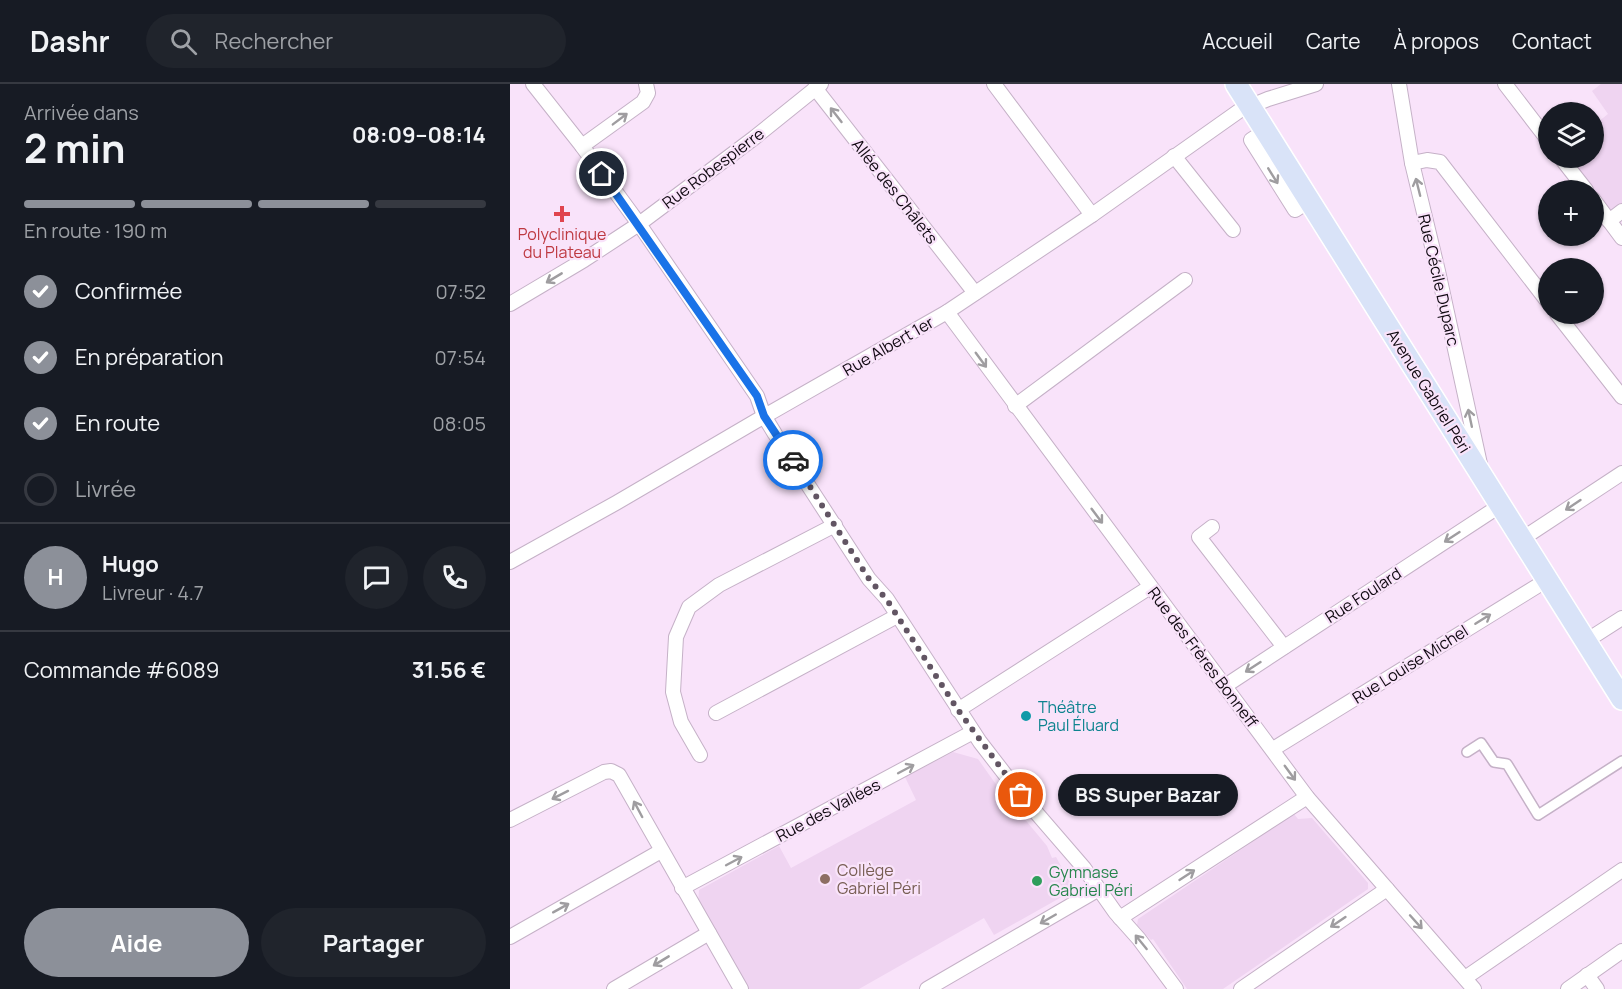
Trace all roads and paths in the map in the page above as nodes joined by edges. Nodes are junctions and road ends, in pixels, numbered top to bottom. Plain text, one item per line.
1 (533, 84) edge
2 (646, 84) edge
3 (994, 84) edge
4 (1236, 84) edge
5 (1316, 84) edge
6 (1399, 84) edge
7 (1505, 84) edge
8 (818, 86) edge
9 (1250, 106) junction
10 (1538, 127) edge
11 (582, 147) junction
12 (1174, 156) junction
13 (1412, 163) junction
14 (1569, 168) edge
15 (1578, 180) edge
16 (1622, 211) edge
17 (1604, 214) edge
18 (1092, 215) junction
19 (1609, 221) junction
20 (639, 224) junction
21 (1233, 230) dead end
22 (1622, 238) edge
23 (1185, 280) dead end
24 (1538, 289) edge
25 (975, 293) junction
26 (510, 304) edge
27 (947, 312) junction
28 (1565, 324) edge
29 (1622, 398) edge
30 (1015, 406) junction
31 (764, 416) junction
32 (1622, 473) edge
33 (1482, 475) junction
34 (1501, 505) junction
35 (835, 525) junction
36 (1212, 527) dead end
37 (1522, 539) junction
38 (510, 562) edge
39 (1547, 580) junction
40 (1150, 587) junction
41 (897, 616) junction
42 (1622, 618) edge
43 (1586, 640) junction
44 (1284, 647) junction
45 (1225, 686) junction
46 (1622, 699) edge
47 (958, 710) junction
48 (716, 713) dead end
49 (974, 732) junction
50 (1273, 749) junction
51 (1467, 752) dead end
52 (700, 755) dead end
53 (1622, 761) edge
54 (1307, 797) junction
55 (510, 820) edge
56 (661, 851) junction
57 (1622, 870) edge
58 (682, 888) junction
59 (1099, 889) junction
60 (1387, 889) junction
61 (1120, 918) junction
62 (709, 933) junction
63 (510, 937) edge
64 (1622, 951) edge
65 (1587, 975) junction
66 (1465, 978) junction
67 (616, 988) edge
68 (741, 989) edge
69 (927, 989) edge
70 (1176, 989) edge
71 (1240, 989) edge
72 (1474, 989) edge
73 (1568, 989) edge
74 (1596, 989) edge

1 - 11 street
11 -> 2 street
3 - 18 street
4 - 9 main road, Avenue Gabriel Péri
5 - 9 street, Rue Albert 1er
6 - 13 street, Rue Cécile Duparc
7 - 10 street
8 - 20 street, Rue Robespierre
25 -> 8 street, Allée des Châlets
9 - 12 street, Rue Albert 1er
9 - 33 main road, Avenue Gabriel Péri
11 - 20 street
12 - 18 street, Rue Albert 1er
12 - 21 street
13 - 24 street
33 -> 13 street, Rue Cécile Duparc
14 - 15 street
16 - 19 street
17 - 19 street
18 - 25 street, Rue Albert 1er
19 - 22 street
20 -> 26 street, Rue Robespierre
20 - 31 street
23 - 30 street
25 - 27 street, Rue Albert 1er
27 -> 30 street, Rue des Frères Bonneff
27 - 31 street, Rue Albert 1er
28 - 29 street
30 -> 40 street, Rue des Frères Bonneff
31 - 35 street
31 - 38 street, Rue Albert 1er
32 -> 37 street
33 - 34 main road, Avenue Gabriel Péri
34 - 37 main road, Avenue Gabriel Péri
34 -> 44 street, Rue Foulard
35 - 41 street
35 - 52 street
36 - 44 street
37 - 39 main road, Avenue Gabriel Péri
39 - 43 main road, Avenue Gabriel Péri
50 -> 39 street, Rue Louise Michel
40 - 45 street, Rue des Frères Bonneff
40 - 47 street
41 - 47 street
41 - 48 street
42 - 43 street
43 - 46 main road, Avenue Gabriel Péri
44 -> 45 street, Rue Foulard
45 - 50 street, Rue des Frères Bonneff
47 - 49 street
58 -> 49 street, Rue des Vallées
49 - 59 street
50 -> 54 street, Rue des Frères Bonneff
51 - 53 street
54 - 60 street, Rue des Frères Bonneff
61 -> 54 street
56 -> 55 street
56 - 58 street
63 -> 56 street
57 - 66 street
58 - 62 street
59 - 61 street
59 -> 69 street
60 -> 66 street, Rue des Frères Bonneff
60 -> 71 street
70 -> 61 street
62 -> 67 street
62 - 68 street
64 - 65 street
65 - 73 street
65 - 74 street
66 - 72 street, Rue des Frères Bonneff

